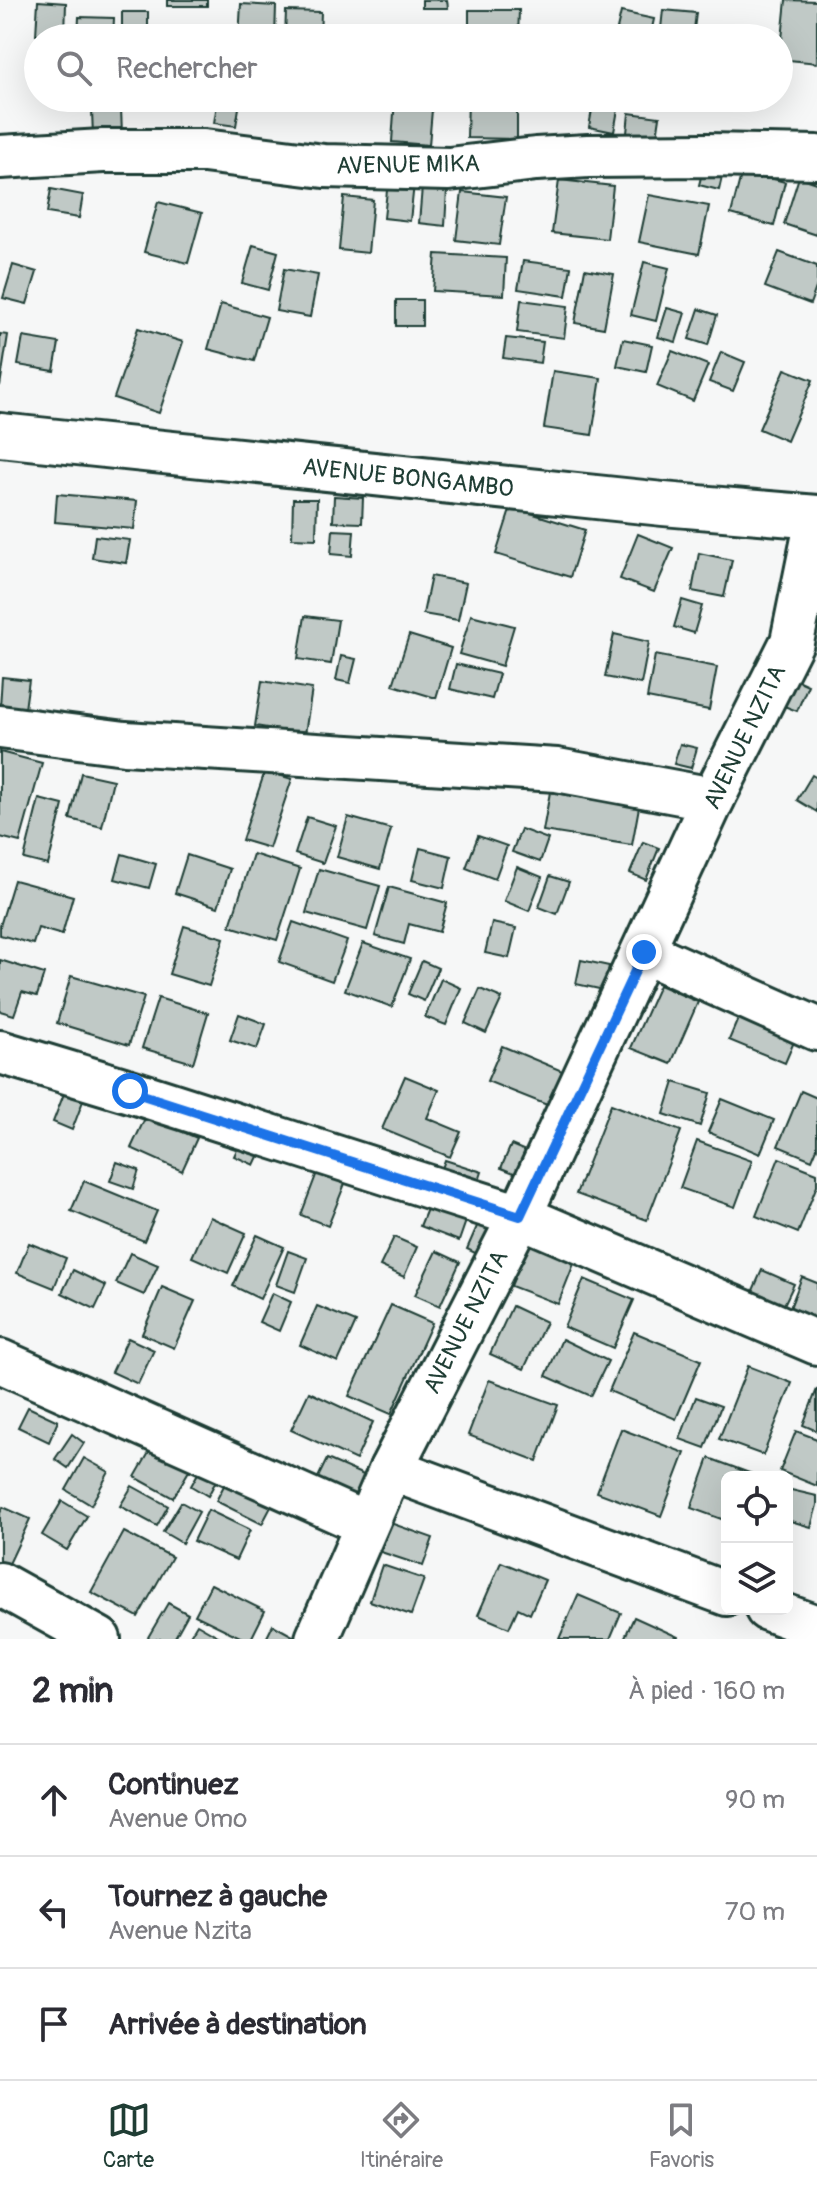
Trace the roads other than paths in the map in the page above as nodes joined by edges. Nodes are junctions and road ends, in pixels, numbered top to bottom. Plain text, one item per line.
1 (0, 157) edge
2 (817, 157) edge
3 (0, 435) edge
4 (817, 518) edge
5 (804, 649) edge
6 (0, 727) edge
7 (713, 799) junction
8 (644, 952) junction
9 (817, 1029) edge
10 (0, 1052) edge
11 (520, 1216) junction
12 (817, 1343) edge
13 (0, 1361) edge
14 (391, 1469) junction
15 (366, 1524) junction
16 (0, 1584) edge
17 (721, 1592) edge
18 (784, 1615) edge
19 (817, 1627) edge
20 (99, 1639) edge
21 (317, 1639) edge

1 - 2 street, AVENUE MIKA
3 - 4 street, AVENUE BONGAMBO
4 - 5 street, AVENUE NZITA
5 - 7 street, AVENUE NZITA
6 - 7 street
7 - 8 street, AVENUE NZITA
8 - 9 street
8 - 11 street, AVENUE NZITA
10 - 11 street
11 - 12 street
11 - 14 street, AVENUE NZITA
13 - 15 street
14 - 15 street, AVENUE NZITA
14 - 17 street
15 - 21 street, AVENUE NZITA
16 - 20 street
18 - 19 street

